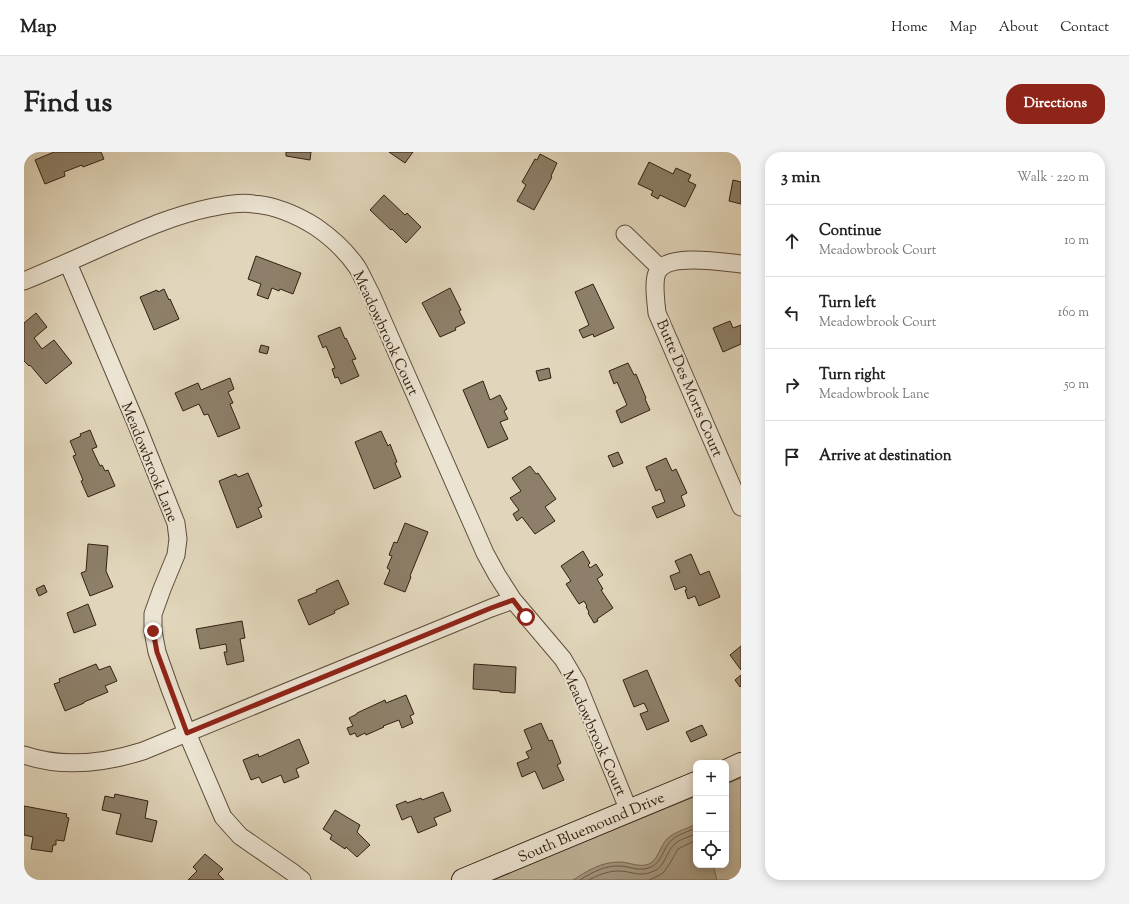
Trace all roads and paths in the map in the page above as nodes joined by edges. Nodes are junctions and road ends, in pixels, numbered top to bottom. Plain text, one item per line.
1 (625, 234) dead end
2 (68, 263) junction
3 (741, 264) edge
4 (660, 268) junction
5 (24, 281) edge
6 (741, 507) edge
7 (513, 600) junction
8 (187, 733) junction
9 (24, 754) edge
10 (741, 764) edge
11 (729, 770) edge
12 (693, 784) edge
13 (629, 811) junction
14 (302, 880) edge
15 (463, 880) edge

1 - 4 street
2 - 5 street, Meadowbrook Court
2 - 7 street, Meadowbrook Court
2 - 8 street, Meadowbrook Lane
3 - 4 street
4 - 6 street, Butte Des Morts Court
7 - 8 street
7 - 13 street, Meadowbrook Court
8 - 9 street
8 - 14 street, Meadowbrook Lane
10 - 11 main road
12 - 13 main road, South Bluemound Drive
13 - 15 main road, South Bluemound Drive

